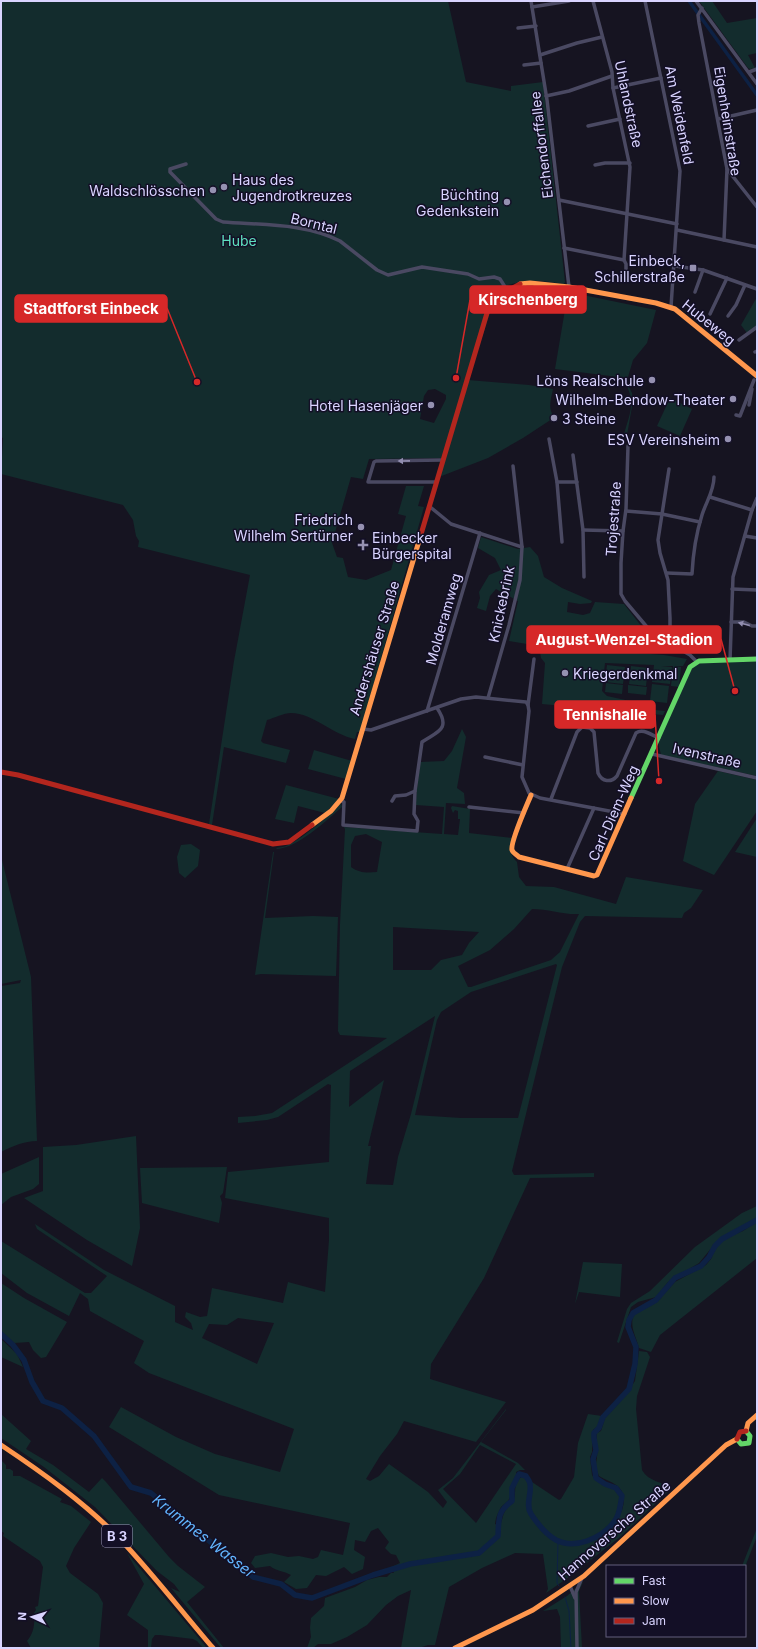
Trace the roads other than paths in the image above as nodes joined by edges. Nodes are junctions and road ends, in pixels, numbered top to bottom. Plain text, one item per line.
1 (531, 1) edge
2 (569, 1) edge
3 (593, 1) edge
4 (645, 1) edge
5 (696, 1) edge
6 (532, 7) junction
7 (702, 8) junction
8 (536, 26) junction
9 (518, 28) dead end
10 (602, 37) junction
11 (540, 55) junction
12 (541, 63) junction
13 (524, 65) dead end
14 (757, 69) edge
15 (748, 72) junction
16 (612, 76) junction
17 (661, 78) junction
18 (757, 84) edge
19 (613, 88) junction
20 (546, 96) junction
21 (757, 110) edge
22 (620, 119) junction
23 (718, 119) junction
24 (588, 126) dead end
25 (630, 163) junction
26 (186, 164) dead end
27 (595, 165) dead end
28 (727, 169) junction
29 (559, 200) junction
30 (757, 207) edge
31 (627, 214) junction
32 (677, 224) junction
33 (677, 230) junction
34 (724, 240) junction
35 (757, 247) edge
36 (564, 248) junction
37 (624, 260) junction
38 (675, 266) junction
39 (626, 270) dead end
40 (703, 270) junction
41 (727, 278) junction
42 (745, 285) junction
43 (569, 287) junction
44 (757, 289) edge
45 (506, 290) junction
46 (695, 292) dead end
47 (671, 307) junction
48 (710, 314) dead end
49 (728, 316) dead end
50 (757, 328) edge
51 (739, 340) dead end
52 (755, 377) edge
53 (749, 398) junction
54 (749, 405) dead end
55 (736, 415) dead end
56 (549, 439) dead end
57 (628, 446) dead end
58 (573, 455) dead end
59 (443, 460) junction
60 (513, 466) dead end
61 (668, 469) dead end
62 (714, 477) dead end
63 (436, 482) junction
64 (557, 482) junction
65 (577, 482) junction
66 (710, 497) junction
67 (757, 498) edge
68 (429, 506) junction
69 (752, 510) junction
70 (626, 511) junction
71 (662, 514) junction
72 (700, 522) junction
73 (583, 530) junction
74 (623, 531) junction
75 (480, 533) junction
76 (744, 536) junction
77 (757, 538) edge
78 (562, 542) dead end
79 (522, 547) junction
80 (667, 573) junction
81 (584, 577) dead end
82 (732, 589) junction
83 (757, 590) edge
84 (731, 622) junction
85 (757, 626) edge
86 (670, 644) junction
87 (534, 659) dead end
88 (757, 659) edge
89 (730, 660) junction
90 (696, 661) junction
91 (488, 698) junction
92 (527, 704) junction
93 (437, 708) junction
94 (427, 711) junction
95 (363, 729) junction
96 (658, 738) junction
97 (652, 754) junction
98 (485, 757) dead end
99 (523, 765) junction
100 (1, 772) edge
101 (757, 778) edge
102 (415, 791) junction
103 (531, 795) junction
104 (551, 799) junction
105 (340, 801) junction
106 (392, 801) dead end
107 (470, 807) dead end
108 (594, 808) junction
109 (524, 813) junction
110 (625, 814) junction
111 (567, 869) junction
112 (757, 1415) edge
113 (746, 1431) junction
114 (737, 1439) junction
115 (1, 1445) edge
116 (584, 1576) junction
117 (570, 1586) junction
118 (562, 1592) junction
119 (574, 1593) junction
120 (213, 1648) edge
121 (455, 1648) edge
122 (577, 1648) edge

1 - 6 street, Eichendorffallee
2 - 6 street
3 - 10 street, Uhlandstraße
4 - 17 street, Am Weidenfeld
5 - 7 street
6 - 8 street, Eichendorffallee
7 - 15 street
7 - 23 street, Eigenheimstraße
8 - 9 street
8 - 11 street, Eichendorffallee
10 - 11 street
10 - 16 street, Uhlandstraße
11 - 12 street, Eichendorffallee
12 - 13 street
12 - 20 street, Eichendorffallee
14 - 15 street
15 - 18 street
16 - 19 street, Uhlandstraße
16 - 20 street
17 - 19 street
17 - 32 street, Am Weidenfeld
19 - 22 street, Uhlandstraße
20 - 29 street, Eichendorffallee
21 - 23 street
22 - 24 street
22 - 25 street, Uhlandstraße
23 - 28 street, Eigenheimstraße
25 - 27 street
25 - 31 street, Uhlandstraße
26 - 45 street, Borntal
28 - 30 street
28 - 34 street, Eigenheimstraße
29 - 31 street
29 - 36 street, Eichendorffallee
31 - 32 street
31 - 37 street, Uhlandstraße
32 - 33 street, Am Weidenfeld
33 - 34 street
33 - 38 street, Am Weidenfeld
34 - 35 street
36 - 37 street
36 - 43 street, Eichendorffallee
37 - 39 street, Uhlandstraße
38 - 40 street
38 - 47 street, Am Weidenfeld
40 - 41 street
40 - 46 street
41 - 42 street
41 - 48 street
42 - 44 street
42 - 49 street
43 - 45 street, Andershäuser Straße
43 - 47 street, Hubeweg
45 - 59 street, Andershäuser Straße
47 - 52 street, Hubeweg
50 - 51 street
52 - 53 street
53 - 54 street
53 - 55 street
56 - 64 street
57 - 70 street, Trojestraße
58 - 65 street
59 - 63 street, Andershäuser Straße
59 -> 63 street
60 - 79 street, Knickebrink
61 - 71 street
62 - 66 street
63 - 68 street, Andershäuser Straße
64 - 65 street
64 - 78 street
65 - 73 street
66 - 69 street
66 - 72 street
67 - 69 street
68 - 75 street
68 - 95 street, Andershäuser Straße
69 - 76 street
70 - 71 street
70 - 74 street, Trojestraße
71 - 72 street
71 - 80 street
72 - 80 street
73 - 74 street
73 - 81 street
74 - 86 street, Trojestraße
75 - 79 street
75 - 94 street, Molderamweg
76 - 77 street
76 - 82 street
79 - 91 street, Knickebrink
80 - 86 street
82 - 83 street
82 - 84 street
85 -> 84 street
84 - 89 street
86 - 90 street
87 - 92 street
88 - 89 street
89 - 90 street
90 - 96 street, Carl-Diem-Weg
91 - 92 street
91 - 93 street
92 - 99 street
93 - 94 street
93 - 102 street
94 - 95 street
95 - 105 street, Andershäuser Straße
96 - 97 street, Carl-Diem-Weg
96 - 104 street
97 - 101 street, Ivenstraße
97 - 110 street, Carl-Diem-Weg
98 - 99 street
99 - 103 street
100 - 105 street
102 - 105 street
102 - 106 street
103 - 104 street
103 - 109 street, Carl-Diem-Weg
104 - 108 street
107 - 109 street
108 - 110 street
108 - 111 street
109 - 111 street, Carl-Diem-Weg
110 - 111 street, Carl-Diem-Weg
112 - 113 street, Hannoversche Straße
113 - 114 street, Hannoversche Straße
113 - 114 street, Hannoversche Straße
114 - 116 street, Hannoversche Straße
115 - 120 street, B 3
116 - 117 street, Hannoversche Straße
116 - 119 street
117 - 118 street, Hannoversche Straße
117 - 119 street
118 - 119 street
118 - 121 street, Hannoversche Straße
119 - 122 street

